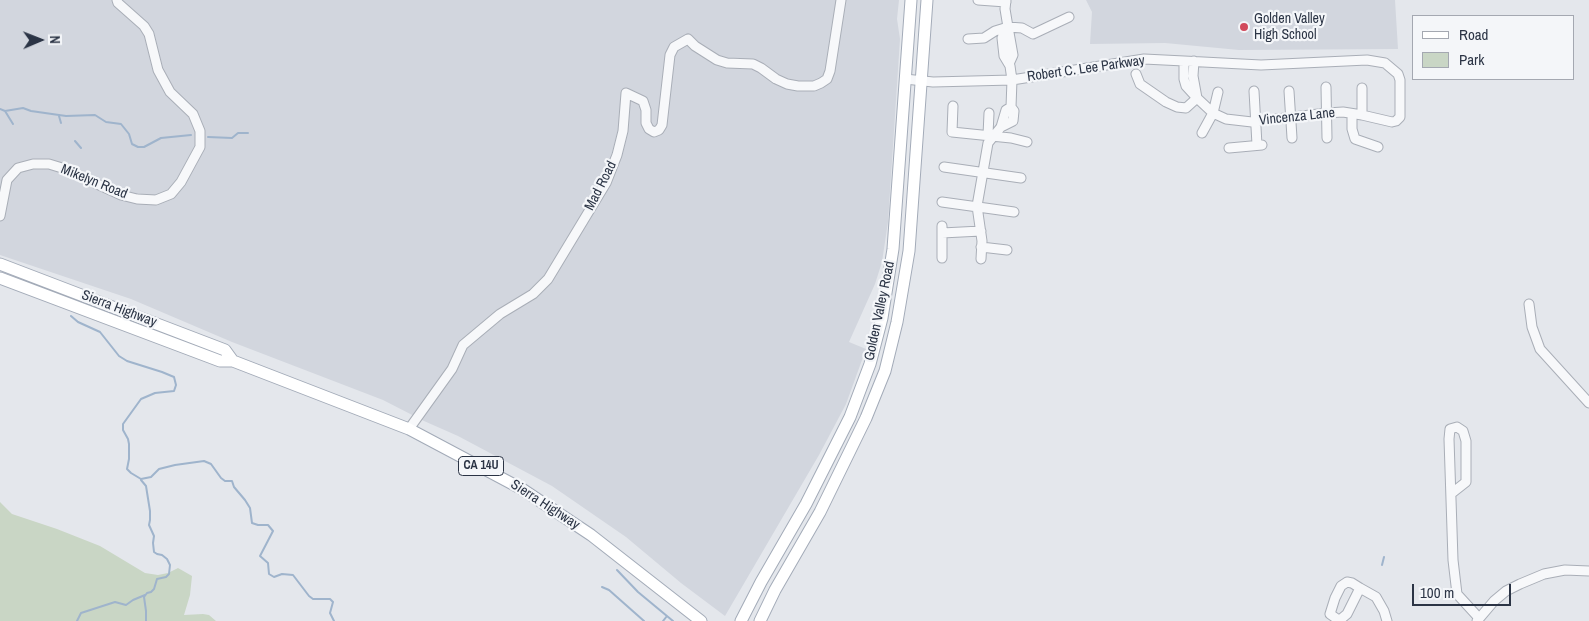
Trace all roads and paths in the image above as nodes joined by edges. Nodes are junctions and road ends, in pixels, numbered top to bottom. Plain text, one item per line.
1 (117, 0) edge
2 (841, 0) edge
3 (911, 0) edge
4 (926, 0) edge
5 (978, 0) edge
6 (1006, 1) edge
7 (1069, 17) dead end
8 (1008, 27) junction
9 (968, 40) dead end
10 (1184, 61) junction
11 (1194, 62) junction
12 (1386, 63) joint
13 (1136, 74) dead end
14 (905, 79) junction
15 (1012, 80) junction
16 (921, 82) junction
17 (1326, 87) dead end
18 (1362, 88) dead end
19 (1254, 91) dead end
20 (1289, 91) dead end
21 (1218, 92) dead end
22 (1197, 98) junction
23 (953, 106) dead end
24 (1327, 112) junction
25 (989, 113) dead end
26 (1213, 114) junction
27 (1352, 114) junction
28 (1362, 115) junction
29 (1290, 116) junction
30 (1256, 121) junction
31 (1202, 133) dead end
32 (991, 135) junction
33 (1292, 138) dead end
34 (1327, 138) dead end
35 (1027, 142) dead end
36 (1378, 147) dead end
37 (1228, 148) dead end
38 (944, 167) dead end
39 (982, 172) junction
40 (1021, 178) dead end
41 (942, 202) dead end
42 (978, 208) junction
43 (1014, 212) dead end
44 (0, 216) edge
45 (981, 231) junction
46 (982, 247) junction
47 (1007, 250) dead end
48 (942, 258) dead end
49 (981, 260) dead end
50 (0, 264) edge
51 (0, 278) edge
52 (1529, 304) dead end
53 (233, 361) junction
54 (1589, 403) edge
55 (410, 429) junction
56 (1452, 493) junction
57 (1589, 571) edge
58 (1360, 588) dead end
59 (1478, 619) edge
60 (701, 621) edge
61 (741, 621) edge
62 (760, 621) edge
63 (1387, 621) edge

1 - 44 street, Mikelyn Road
2 - 55 street, Mad Road
3 - 14 main road, Golden Valley Road
4 - 16 main road, Golden Valley Road
5 - 6 street
6 - 8 street
7 - 8 street
8 - 9 street
8 - 15 street
10 - 11 street, Robert C. Lee Parkway
10 - 15 street, Robert C. Lee Parkway
10 - 22 street
11 - 12 street, Robert C. Lee Parkway
11 - 22 street
12 - 28 street, Vincenza Lane
13 - 22 street
14 - 16 street, Robert C. Lee Parkway
14 - 61 main road, Golden Valley Road
15 - 16 street, Robert C. Lee Parkway
15 - 32 street
16 - 62 main road, Golden Valley Road
17 - 24 street
18 - 28 street
19 - 30 street
20 - 29 street
21 - 26 street
22 - 26 street
23 - 32 street
24 - 27 street, Vincenza Lane
24 - 29 street, Vincenza Lane
24 - 34 street
25 - 32 street
26 - 30 street, Vincenza Lane
26 - 31 street
27 - 28 street, Vincenza Lane
27 - 36 street
29 - 30 street, Vincenza Lane
29 - 33 street
30 - 37 street
32 - 35 street
32 - 39 street
38 - 39 street
39 - 40 street
39 - 42 street
41 - 42 street
42 - 43 street
42 - 45 street
45 - 46 street
45 - 48 street
46 - 47 street
46 - 49 street
50 - 53 main road, Sierra Highway / CA 14U
51 - 53 main road, Sierra Highway / CA 14U
52 - 54 street
53 - 55 main road, Sierra Highway / CA 14U
55 - 60 main road, Sierra Highway / CA 14U
56 - 56 street
56 - 59 street
57 - 59 street
58 - 63 street

